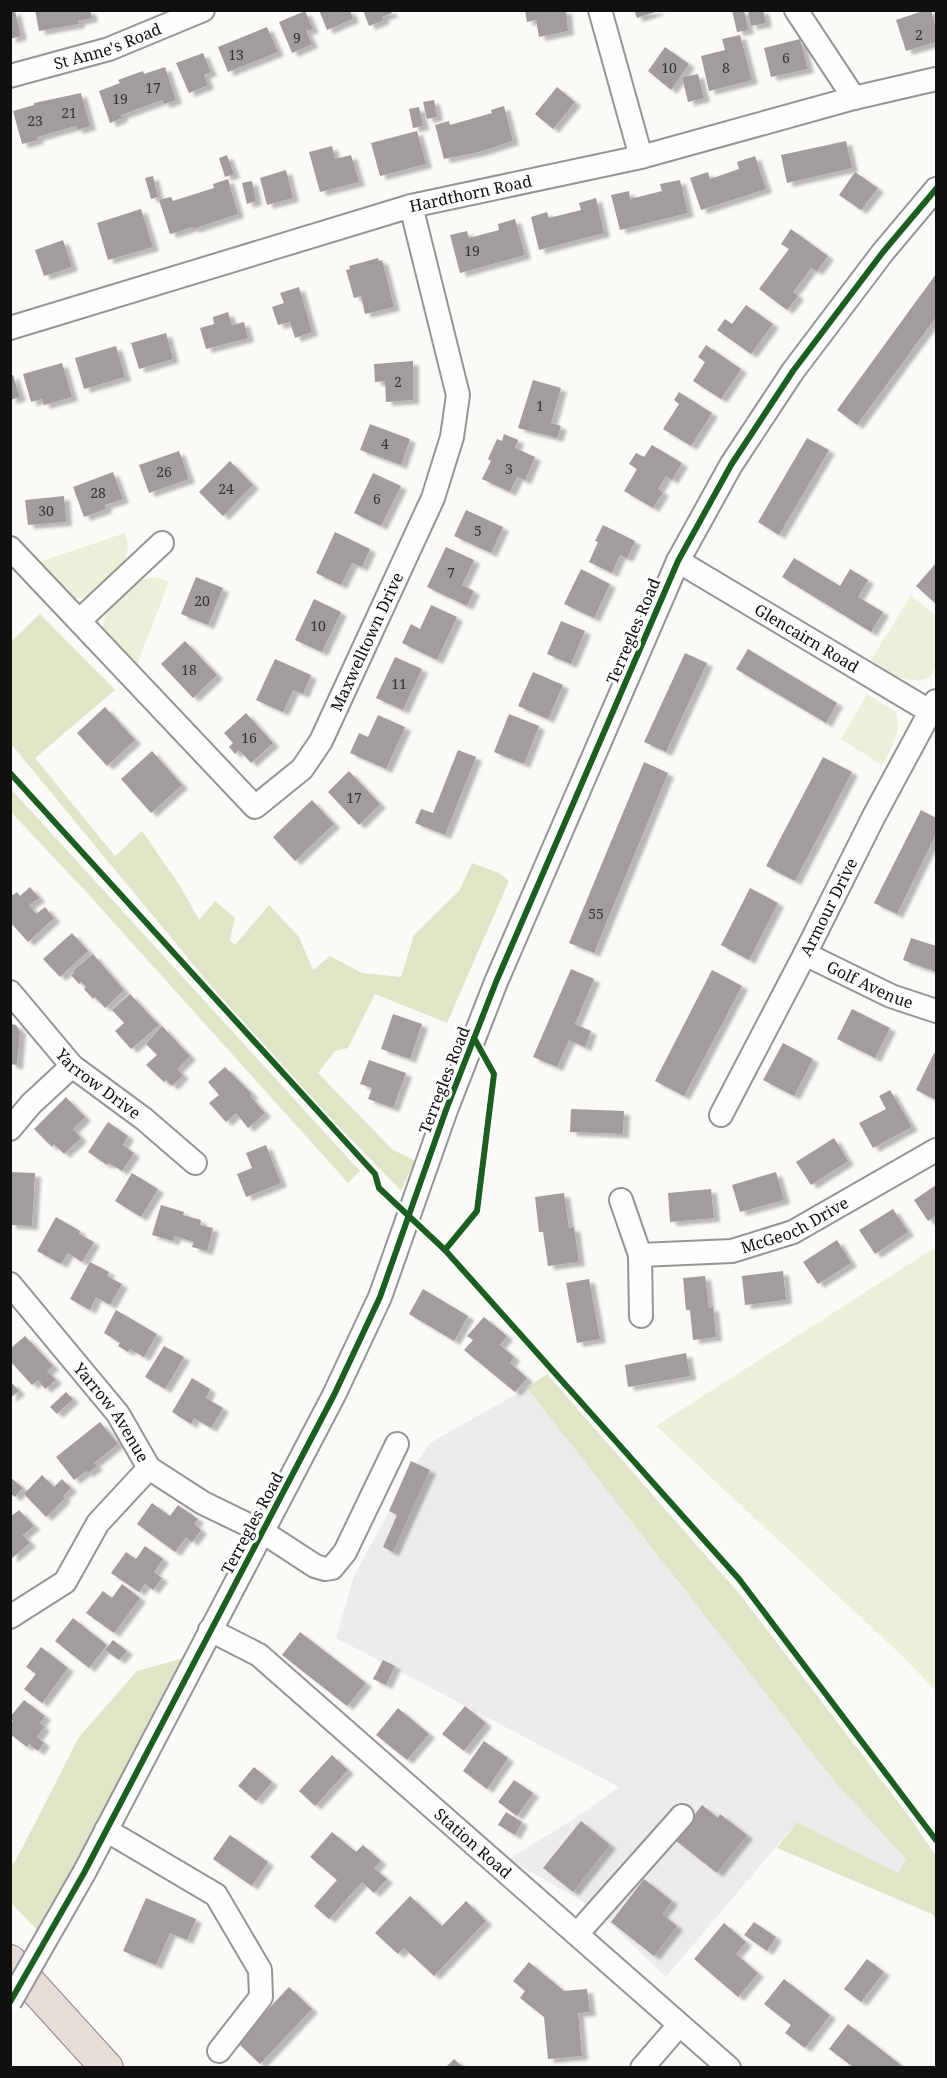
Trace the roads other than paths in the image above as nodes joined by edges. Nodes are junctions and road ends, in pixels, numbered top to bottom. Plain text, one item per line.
1 (203, 10) edge
2 (600, 10) edge
3 (796, 10) edge
4 (10, 76) edge
5 (936, 79) edge
6 (854, 98) junction
7 (641, 157) junction
8 (936, 189) edge
9 (411, 206) junction
10 (10, 328) edge
11 (162, 543) dead end
12 (10, 548) edge
13 (678, 561) junction
14 (80, 620) junction
15 (934, 709) edge
16 (805, 954) junction
17 (10, 992) edge
18 (936, 1011) edge
19 (72, 1066) junction
20 (721, 1114) dead end
21 (10, 1129) edge
22 (936, 1150) edge
23 (195, 1163) dead end
24 (621, 1200) dead end
25 (640, 1255) junction
26 (13, 1291) edge
27 (641, 1316) dead end
28 (397, 1444) dead end
29 (149, 1468) junction
30 (263, 1532) junction
31 (10, 1617) edge
32 (210, 1630) junction
33 (682, 1816) dead end
34 (106, 1830) junction
35 (577, 1934) junction
36 (10, 1961) edge
37 (10, 2002) edge
38 (679, 2025) junction
39 (219, 2051) dead end
40 (107, 2067) edge
41 (642, 2067) edge
42 (729, 2067) edge

1 - 4 street, St Anne's Road
2 - 7 street
3 - 6 street
5 - 6 street, Hardthorn Road
6 - 7 street, Hardthorn Road
7 - 9 street, Hardthorn Road
8 - 13 street, Terregles Road
9 - 10 street, Hardthorn Road
9 - 14 street, Maxwelltown Drive
11 - 14 street
12 - 14 street, Maxwelltown Drive
13 - 15 street, Glencairn Road
13 - 30 street, Terregles Road
15 - 16 street, Armour Drive
16 - 18 street, Golf Avenue
16 - 20 street, Armour Drive
17 - 19 street, Yarrow Drive
19 - 21 street
19 - 23 street, Yarrow Drive
22 - 25 street, McGeoch Drive
24 - 25 street
25 - 27 street
26 - 29 street, Yarrow Avenue
28 - 30 street, Yarrow Avenue
29 - 30 street, Yarrow Avenue
29 - 31 street
30 - 32 street, Terregles Road
32 - 34 street, Terregles Road
32 - 35 street, Station Road
33 - 35 street
34 - 37 street, Terregles Road, bridge
34 - 39 street
35 - 38 street, Station Road
36 - 40 highway
38 - 41 street
38 - 42 street, Station Road

